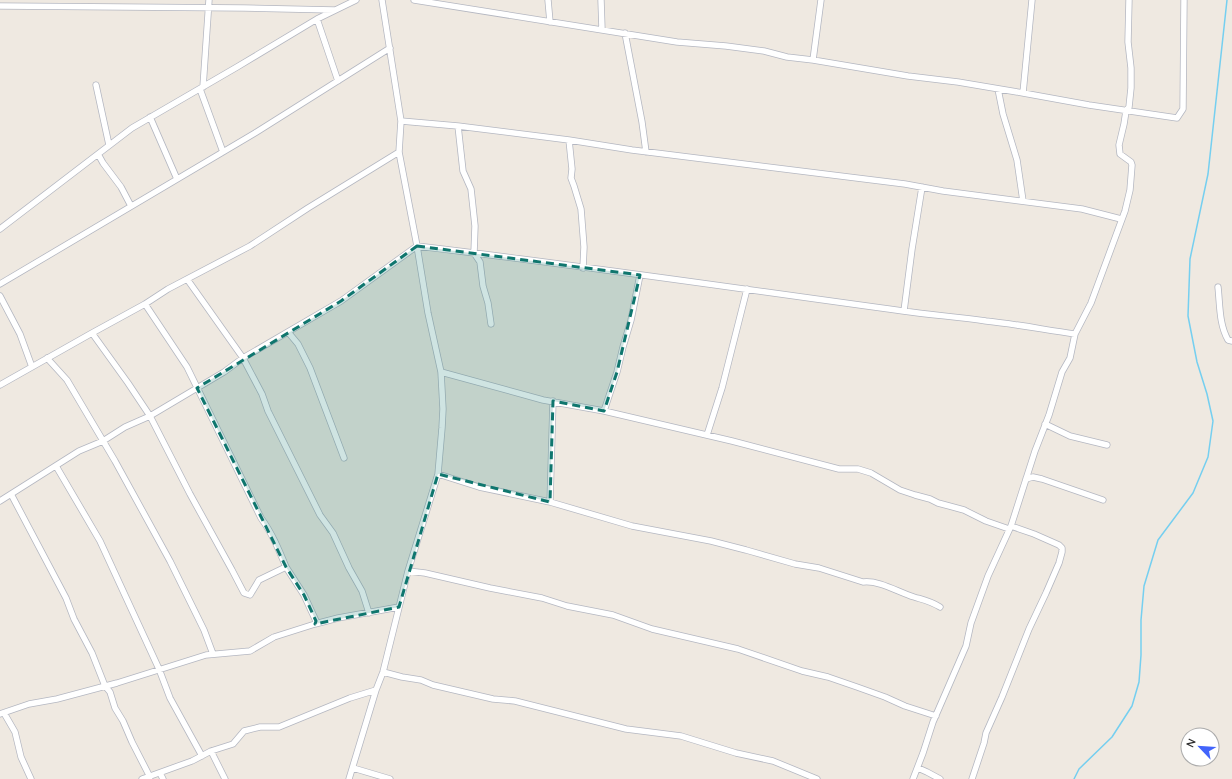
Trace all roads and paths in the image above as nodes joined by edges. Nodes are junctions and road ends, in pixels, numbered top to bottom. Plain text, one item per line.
1 (209, 0) edge
2 (356, 0) edge
3 (382, 0) edge
4 (414, 0) edge
5 (548, 0) edge
6 (601, 0) edge
7 (821, 0) edge
8 (1032, 0) edge
9 (1129, 0) edge
10 (1184, 0) edge
11 (0, 6) edge
12 (209, 7) junction
13 (335, 10) junction
14 (317, 20) junction
15 (550, 22) junction
16 (602, 29) junction
17 (625, 33) junction
18 (390, 48) junction
19 (813, 60) junction
20 (338, 80) junction
21 (96, 85) dead end
22 (202, 88) junction
23 (998, 89) junction
24 (1023, 93) junction
25 (1126, 110) junction
26 (150, 118) junction
27 (401, 121) junction
28 (458, 126) junction
29 (569, 140) junction
30 (109, 145) junction
31 (223, 152) junction
32 (399, 152) junction
33 (646, 152) junction
34 (98, 154) junction
35 (177, 179) junction
36 (922, 187) junction
37 (1023, 201) junction
38 (131, 206) junction
39 (1121, 218) junction
40 (0, 229) edge
41 (416, 246) junction
42 (474, 253) junction
43 (583, 268) junction
44 (640, 274) junction
45 (187, 279) junction
46 (0, 284) edge
47 (1218, 287) dead end
48 (747, 289) junction
49 (0, 296) edge
50 (145, 304) junction
51 (904, 311) junction
52 (491, 324) dead end
53 (288, 332) junction
54 (92, 333) junction
55 (1076, 334) junction
56 (1232, 341) edge
57 (47, 358) junction
58 (243, 358) junction
59 (32, 367) junction
60 (441, 372) junction
61 (0, 385) edge
62 (198, 388) junction
63 (553, 401) junction
64 (604, 411) junction
65 (150, 416) junction
66 (1046, 424) junction
67 (707, 435) junction
68 (103, 441) junction
69 (1107, 445) dead end
70 (344, 458) dead end
71 (56, 466) junction
72 (438, 474) junction
73 (1026, 479) junction
74 (11, 494) junction
75 (1103, 500) dead end
76 (0, 501) edge
77 (550, 502) junction
78 (1010, 527) junction
79 (286, 567) junction
80 (408, 571) junction
81 (399, 607) junction
82 (940, 607) dead end
83 (369, 613) junction
84 (315, 624) junction
85 (213, 654) junction
86 (159, 669) junction
87 (383, 672) junction
88 (104, 686) junction
89 (376, 690) junction
90 (2, 713) edge
91 (936, 716) junction
92 (211, 751) junction
93 (202, 756) junction
94 (353, 768) junction
95 (918, 768) junction
96 (160, 773) junction
97 (150, 776) junction
98 (31, 779) edge
99 (142, 779) edge
100 (163, 779) edge
101 (225, 779) edge
102 (349, 779) edge
103 (390, 779) edge
104 (817, 779) edge
105 (913, 779) edge
106 (940, 779) edge
107 (972, 779) edge

1 - 12 street
2 - 13 street
3 - 18 street
4 - 15 street
5 - 15 street
6 - 16 street
7 - 19 street
8 - 24 street
9 - 25 street
10 - 25 street
11 - 12 street
12 - 13 street
12 - 22 street
13 - 14 street
14 - 20 street
14 - 22 street
15 - 16 street
16 - 17 street
17 - 19 street
17 - 33 street
18 - 20 street
18 - 27 street
19 - 23 street
20 - 31 street
21 - 30 street
22 - 26 street
22 - 31 street
23 - 24 street
23 - 37 street
24 - 25 street
25 - 39 street
26 - 30 street
26 - 35 street
27 - 28 street
27 - 32 street
28 - 29 street
28 - 42 street
29 - 33 street
29 - 43 street
30 - 34 street
31 - 35 street
32 - 41 street
32 - 45 street
33 - 36 street
34 - 38 street
34 - 40 street
35 - 38 street
36 - 37 street
36 - 51 street
37 - 39 street
38 - 46 street
39 - 55 street
41 - 42 street
41 - 53 street
41 - 60 street
42 - 43 street
42 - 52 street
43 - 44 street
44 - 48 street
44 - 64 street
45 - 50 street
45 - 58 street
47 - 56 street
48 - 51 street
48 - 67 street
49 - 59 street
50 - 54 street
50 - 62 street
51 - 55 street
53 - 58 street
53 - 70 street
54 - 57 street
54 - 65 street
55 - 66 street
57 - 59 street
57 - 68 street
58 - 62 street
58 - 83 street
59 - 61 street
60 - 63 street
60 - 72 street
62 - 65 street
62 - 79 street
63 - 64 street
63 - 77 street
64 - 67 street
65 - 68 street
65 - 79 street
66 - 69 street
66 - 73 street
67 - 78 street
68 - 71 street
68 - 85 street
71 - 74 street
71 - 86 street
72 - 77 street
72 - 80 street
73 - 75 street
73 - 78 street
74 - 76 street
74 - 88 street
77 - 82 street
78 - 91 street
78 - 107 street
79 - 84 street
80 - 81 street
80 - 91 street
81 - 83 street
81 - 87 street
83 - 84 street
84 - 85 street
85 - 86 street
86 - 88 street
86 - 93 street
87 - 89 street
87 - 104 street
88 - 90 street
88 - 97 street
89 - 92 street
89 - 94 street
90 - 98 street
91 - 95 street
92 - 93 street
92 - 101 street
93 - 96 street
94 - 102 street
94 - 103 street
95 - 105 street
95 - 106 street
96 - 97 street
96 - 100 street
97 - 99 street

